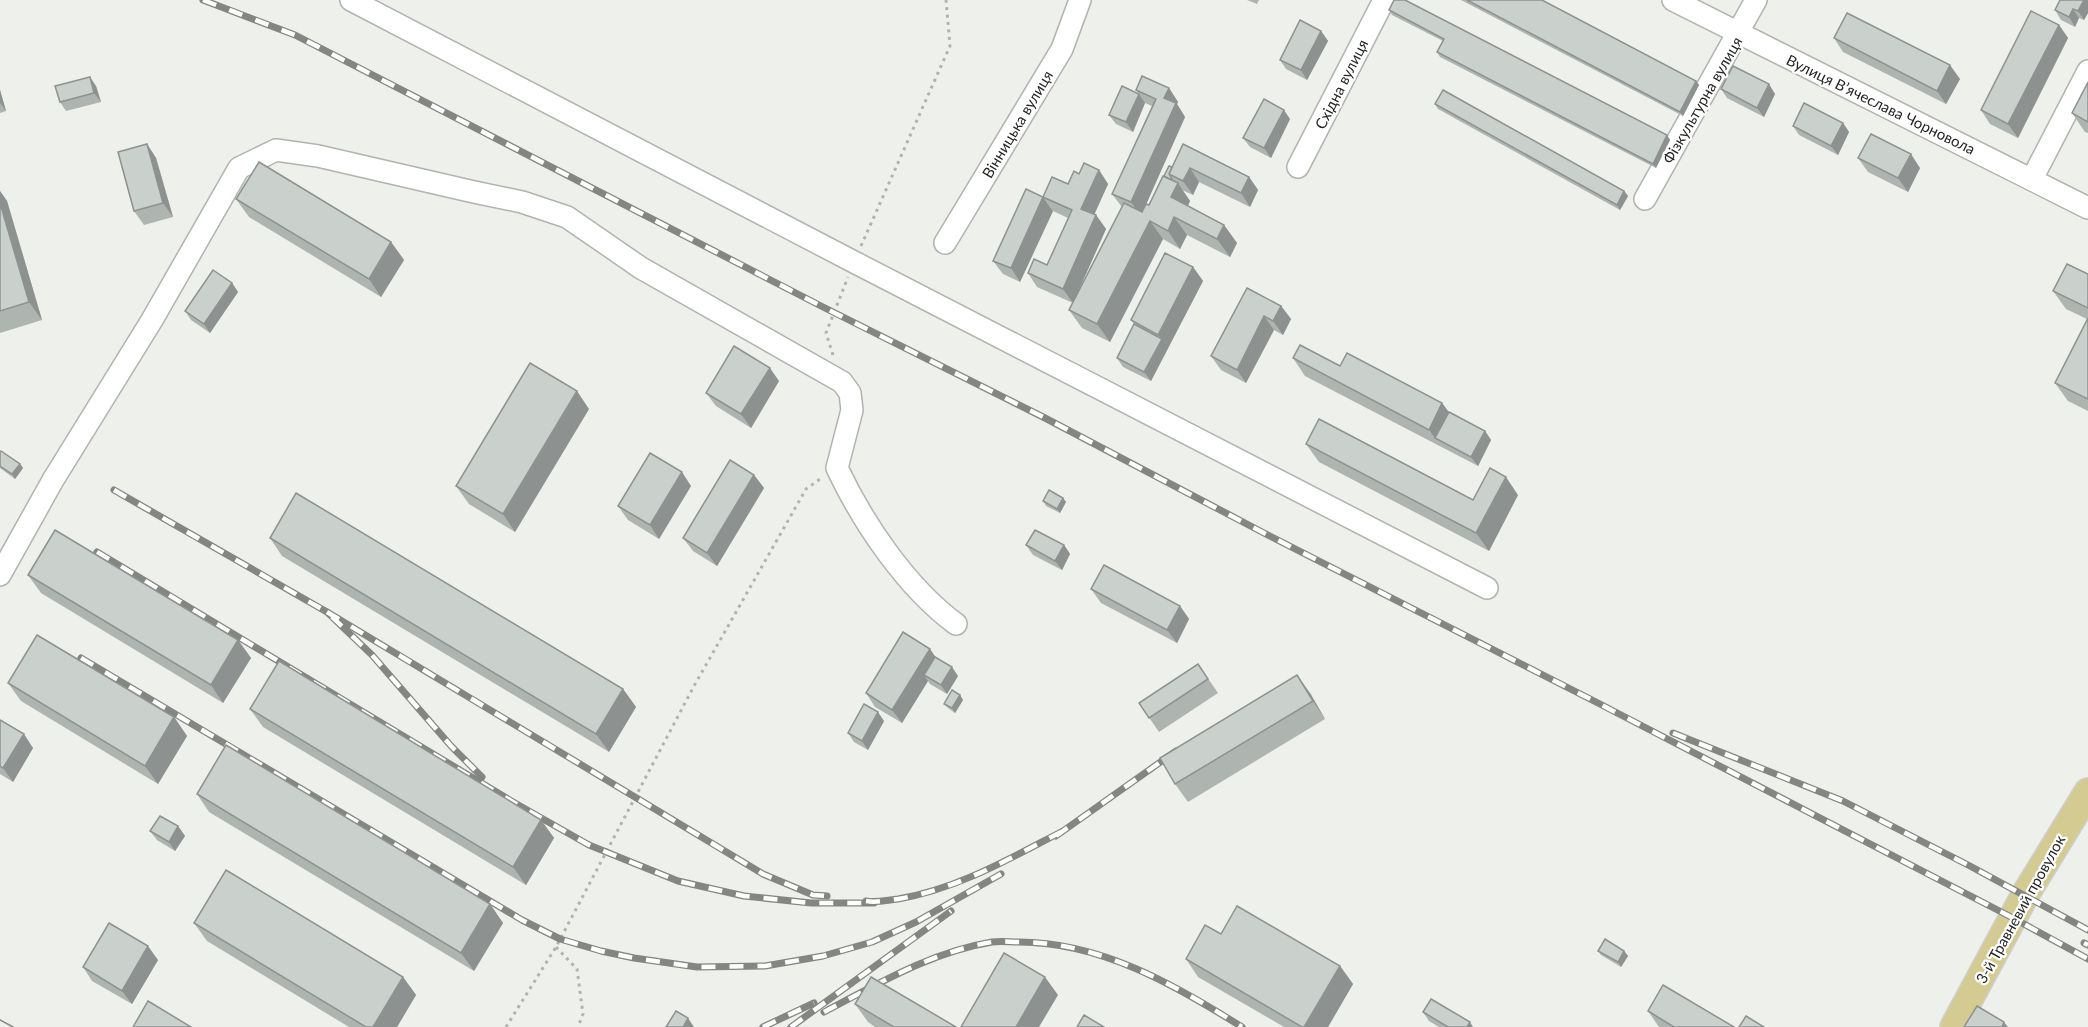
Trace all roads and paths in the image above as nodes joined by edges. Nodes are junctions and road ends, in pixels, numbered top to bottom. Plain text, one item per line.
1 (351, 0) edge
2 (946, 0) edge
3 (1080, 0) edge
4 (1384, 0) edge
5 (1673, 0) edge
6 (1756, 0) edge
7 (1739, 33) junction
8 (2088, 71) edge
9 (1298, 167) dead end
10 (2032, 179) junction
11 (1646, 199) dead end
12 (2088, 208) edge
13 (945, 243) dead end
14 (854, 262) junction
15 (842, 382) junction
16 (837, 468) junction
17 (0, 575) edge
18 (1487, 588) dead end
19 (956, 624) dead end
20 (2088, 792) edge
21 (556, 947) junction
22 (506, 1027) edge
23 (578, 1027) edge
24 (1954, 1027) edge

1 - 14 street
2 - 14 path
3 - 13 street, Вінницька вулиця
4 - 9 street, Східна вулиця
5 - 7 street, Вулиця Вʼячеслава Чорновола
6 - 7 street, Фізкультурна вулиця
7 - 10 street, Вулиця Вʼячеслава Чорновола
7 - 11 street, Фізкультурна вулиця
8 - 10 street
10 - 12 street, Вулиця Вʼячеслава Чорновола
14 - 15 path
14 - 18 street
15 - 16 street
15 - 17 street
16 - 19 street
16 - 21 path
20 - 24 main road, 3-й Травневий провулок
21 - 22 path
21 - 23 path

